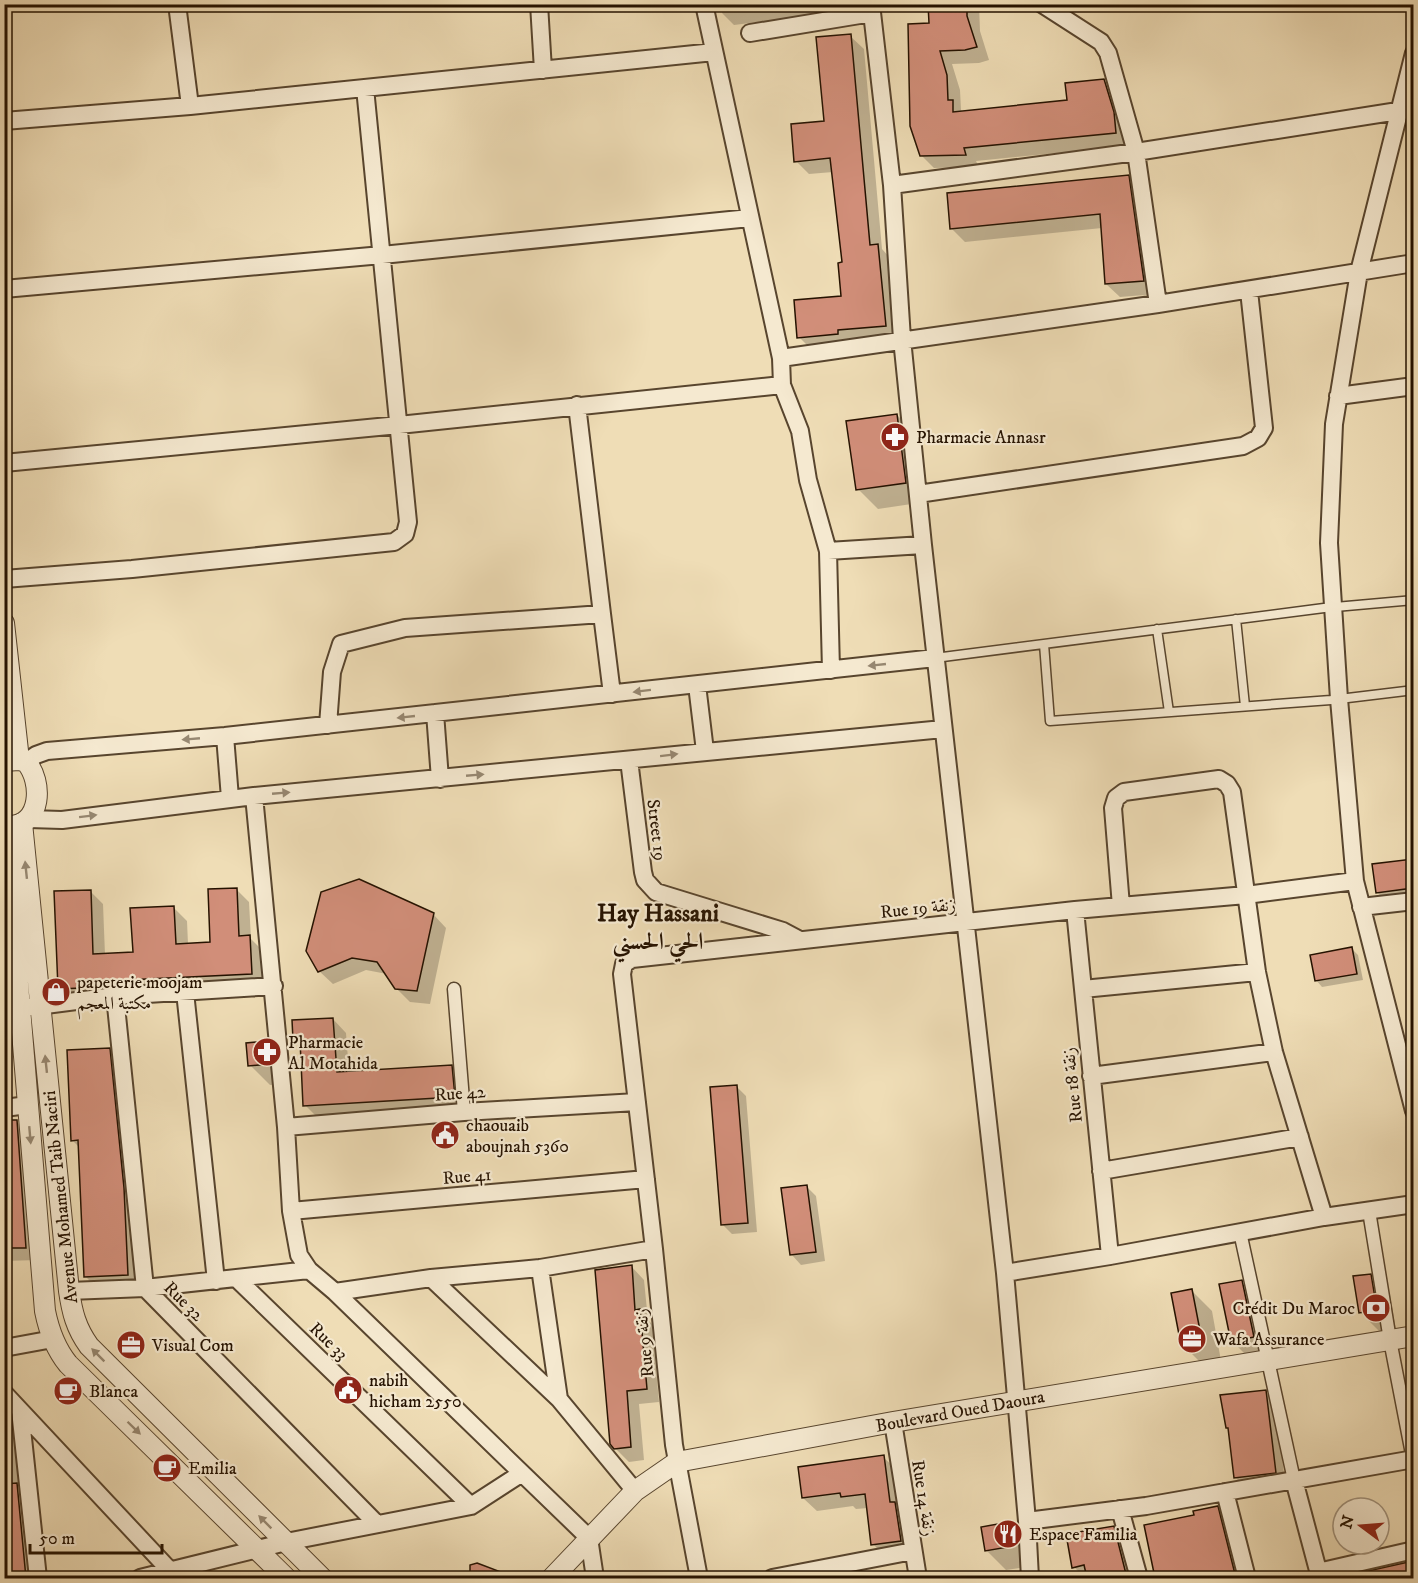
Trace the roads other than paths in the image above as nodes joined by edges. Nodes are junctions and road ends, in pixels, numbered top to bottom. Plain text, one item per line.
1 (177, 4) edge
2 (539, 4) edge
3 (704, 4) edge
4 (1042, 4) edge
5 (871, 9) edge
6 (750, 33) dead end
7 (714, 52) junction
8 (1413, 53) edge
9 (543, 70) junction
10 (365, 88) junction
11 (190, 106) junction
12 (1398, 111) junction
13 (4, 121) edge
14 (1136, 152) junction
15 (892, 185) junction
16 (750, 218) junction
17 (382, 255) junction
18 (1413, 263) edge
19 (1359, 272) junction
20 (4, 289) edge
21 (1248, 291) junction
22 (1158, 304) junction
23 (902, 339) junction
24 (781, 358) junction
25 (782, 385) junction
26 (1413, 386) edge
27 (1338, 396) junction
28 (577, 405) junction
29 (399, 425) junction
30 (4, 463) edge
31 (918, 494) junction
32 (923, 545) junction
33 (828, 551) junction
34 (4, 579) edge
35 (1413, 600) edge
36 (1332, 607) junction
37 (602, 614) junction
38 (1236, 619) junction
39 (4, 623) edge
40 (1157, 629) junction
41 (1044, 644) junction
42 (935, 658) junction
43 (831, 670) junction
44 (697, 685) junction
45 (1413, 690) edge
46 (612, 694) junction
47 (1339, 699) junction
48 (1245, 706) junction
49 (1169, 712) junction
50 (435, 713) junction
51 (328, 725) junction
52 (943, 729) junction
53 (225, 736) junction
54 (705, 751) junction
55 (628, 760) junction
56 (16, 761) edge
57 (440, 778) junction
58 (254, 796) junction
59 (230, 798) junction
60 (15, 823) edge
61 (1355, 881) junction
62 (1246, 895) junction
63 (1413, 901) edge
64 (1121, 906) junction
65 (1361, 907) junction
66 (1075, 910) junction
67 (964, 922) junction
68 (800, 940) junction
69 (1257, 972) junction
70 (274, 986) junction
71 (454, 989) dead end
72 (1083, 989) junction
73 (185, 992) junction
74 (115, 996) junction
75 (40, 1006) junction
76 (20, 1008) junction
77 (1274, 1052) junction
78 (1091, 1076) junction
79 (637, 1102) junction
80 (28, 1105) junction
81 (4, 1108) edge
82 (1413, 1111) edge
83 (464, 1112) junction
84 (286, 1127) junction
85 (1300, 1137) junction
86 (1101, 1171) junction
87 (646, 1179) junction
88 (1413, 1204) edge
89 (291, 1211) junction
90 (1369, 1211) junction
91 (1324, 1217) junction
92 (1240, 1232) junction
93 (654, 1249) junction
94 (1110, 1256) junction
95 (540, 1268) junction
96 (309, 1270) junction
97 (1005, 1273) junction
98 (431, 1278) junction
99 (237, 1279) junction
100 (216, 1281) junction
101 (145, 1288) junction
102 (69, 1291) junction
103 (335, 1292) junction
104 (1413, 1336) edge
105 (53, 1340) junction
106 (1390, 1340) junction
107 (4, 1348) edge
108 (1268, 1360) junction
109 (4, 1393) edge
110 (558, 1399) junction
111 (1016, 1401) junction
112 (20, 1410) junction
113 (893, 1422) junction
114 (1413, 1459) edge
115 (677, 1462) junction
116 (522, 1473) junction
117 (1294, 1480) junction
118 (635, 1491) junction
119 (1225, 1492) junction
120 (471, 1506) junction
121 (1120, 1509) junction
122 (1026, 1521) junction
123 (376, 1524) junction
124 (589, 1538) junction
125 (286, 1542) junction
126 (258, 1549) junction
127 (1413, 1550) edge
128 (913, 1551) junction
129 (174, 1575) edge
130 (1319, 1575) edge
131 (38, 1578) edge
132 (140, 1578) edge
133 (286, 1578) edge
134 (322, 1578) edge
135 (552, 1578) edge
136 (595, 1578) edge
137 (699, 1578) edge
138 (772, 1578) edge
139 (918, 1578) edge
140 (1030, 1578) edge
141 (1138, 1578) edge
142 (1247, 1578) edge

1 - 11 street
2 - 9 street
3 - 7 street
4 - 14 street
5 - 6 street
5 - 15 street
7 - 9 street
7 - 16 street
8 - 12 street
9 - 10 street
10 - 11 street
10 - 17 street
11 - 13 street
12 - 14 street
12 - 19 street
14 - 15 street
14 - 22 street
15 - 23 street
16 - 17 street
16 - 24 street
17 - 20 street
17 - 29 street
18 - 19 street
19 - 21 street
19 - 27 street
21 - 22 street
21 - 31 street
22 - 23 street
23 - 24 street
23 - 31 street
24 - 25 street
25 - 28 street
25 - 33 street
26 - 27 street
27 - 36 street
28 - 29 street
28 - 37 street
29 - 30 street
29 - 34 street
31 - 32 street
32 - 33 street
32 - 42 street
33 - 43 street
35 - 36 lane
36 - 38 lane
36 - 47 street
37 - 46 street
37 - 51 street
38 - 40 lane
38 - 48 lane
39 - 56 street
40 - 41 lane
40 - 49 lane
41 - 42 lane
41 - 49 lane
42 -> 43 street
42 - 52 street
43 - 44 street
44 -> 46 street
44 - 54 street
45 - 47 lane
46 - 50 street
47 - 48 lane
47 - 61 street
48 - 49 lane
50 -> 51 street
50 - 57 street
51 - 53 street
52 - 54 street
52 - 67 street
53 -> 56 street
53 - 59 street
55 -> 54 street
57 -> 55 street
55 - 68 street, Street 19
56 - 60 street
58 -> 57 street
58 - 59 street
58 - 70 street
60 -> 59 street
75 -> 60 street, Avenue Mohamed Taib Naciri
60 - 76 street, Avenue Mohamed Taib Naciri
61 - 62 street, Rue 19 زنقة
61 - 65 street
62 - 64 street, Rue 19 زنقة
62 - 64 street
62 - 69 street
63 - 65 street
64 - 66 street, Rue 19 زنقة
65 - 82 street
66 - 67 street, Rue 19 زنقة
66 - 72 street, Rue 18 زنقة
67 - 68 street, Rue 19 زنقة
67 - 97 street
68 - 79 street, Rue 19 زنقة
69 - 72 street
69 - 77 street
70 - 73 street
70 - 84 street
71 - 83 street
72 - 78 street, Rue 18 زنقة
73 - 74 street
73 - 100 street
74 - 75 street
74 - 101 street, Rue 32
75 - 76 street
102 -> 75 street, Avenue Mohamed Taib Naciri
76 - 80 street, Avenue Mohamed Taib Naciri
77 - 78 street
77 - 85 street
78 - 86 street, Rue 18 زنقة
79 - 83 street, Rue 42
79 - 87 street, Rue 9 زنقة
80 - 81 street
80 -> 105 street, Avenue Mohamed Taib Naciri
83 - 84 street, Rue 42
84 - 89 street
85 - 86 street
85 - 91 street
86 - 94 street, Rue 18 زنقة
87 - 89 street, Rue 41
87 - 93 street, Rue 9 زنقة
88 - 90 street
89 - 96 street
90 - 91 street
90 - 106 street
91 - 92 street
92 - 94 street
92 - 108 street
93 - 95 street
93 - 115 street, Rue 9 زنقة
94 - 97 street
95 - 98 street
95 - 110 street
96 - 99 street
96 - 103 street
97 - 111 street
98 - 103 street
98 - 110 street
99 - 100 street
99 - 120 street, Rue 33
100 - 101 street
101 - 102 street
101 - 123 street, Rue 32
125 -> 102 street, Avenue Mohamed Taib Naciri
103 - 116 street
104 - 106 street, Boulevard Oued Daoura
105 - 107 street
105 -> 126 street, Avenue Mohamed Taib Naciri
106 - 108 street, Boulevard Oued Daoura
106 - 114 street
108 - 111 street, Boulevard Oued Daoura
108 - 117 street
109 - 112 street
110 - 118 street
111 - 113 street, Boulevard Oued Daoura
111 - 122 street
112 - 129 street
112 - 131 street
113 - 115 street, Boulevard Oued Daoura
113 - 128 street, Rue 14 زنقة
114 - 117 street
115 - 118 street, Boulevard Oued Daoura
115 - 137 street, Rue 9 زنقة
116 - 120 street
116 - 124 street
117 - 119 street
117 - 130 street
118 - 124 street, Boulevard Oued Daoura
119 - 121 street
119 - 142 street
120 - 123 street
121 - 122 street
121 - 141 street
122 - 140 street
123 - 125 street
124 - 135 street, Boulevard Oued Daoura
124 - 136 street
125 - 126 street
125 - 134 street, Avenue Mohamed Taib Naciri
126 - 129 street
126 - 133 street, Avenue Mohamed Taib Naciri
127 - 130 street
128 - 138 street
128 - 139 street, Rue 14 زنقة
129 - 132 street

